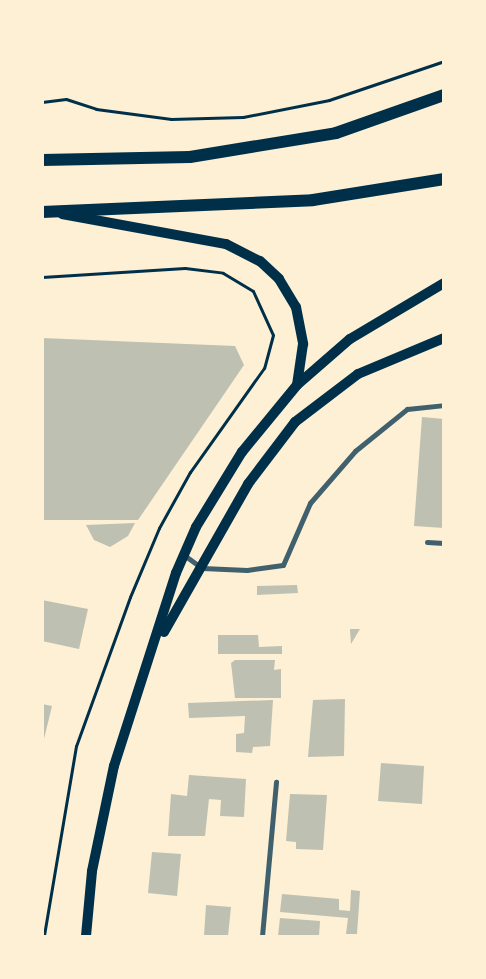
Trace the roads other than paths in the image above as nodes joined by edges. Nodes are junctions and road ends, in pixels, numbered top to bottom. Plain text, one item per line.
1 (444, 95) edge
2 (42, 160) edge
3 (444, 179) edge
4 (47, 212) edge
5 (444, 283) edge
6 (444, 338) edge
7 (297, 385) junction
8 (444, 405) edge
9 (427, 542) dead end
10 (444, 543) edge
11 (184, 555) junction
12 (202, 568) junction
13 (157, 644) junction
14 (276, 782) dead end
15 (86, 936) edge
16 (262, 936) edge

1 - 2 main road
3 - 4 main road
4 - 7 main road
5 - 7 main road
6 - 12 main road
7 - 11 main road
8 - 12 street
9 - 10 street
11 - 12 street
11 - 13 main road
12 - 13 main road
13 - 15 main road
14 - 16 street

